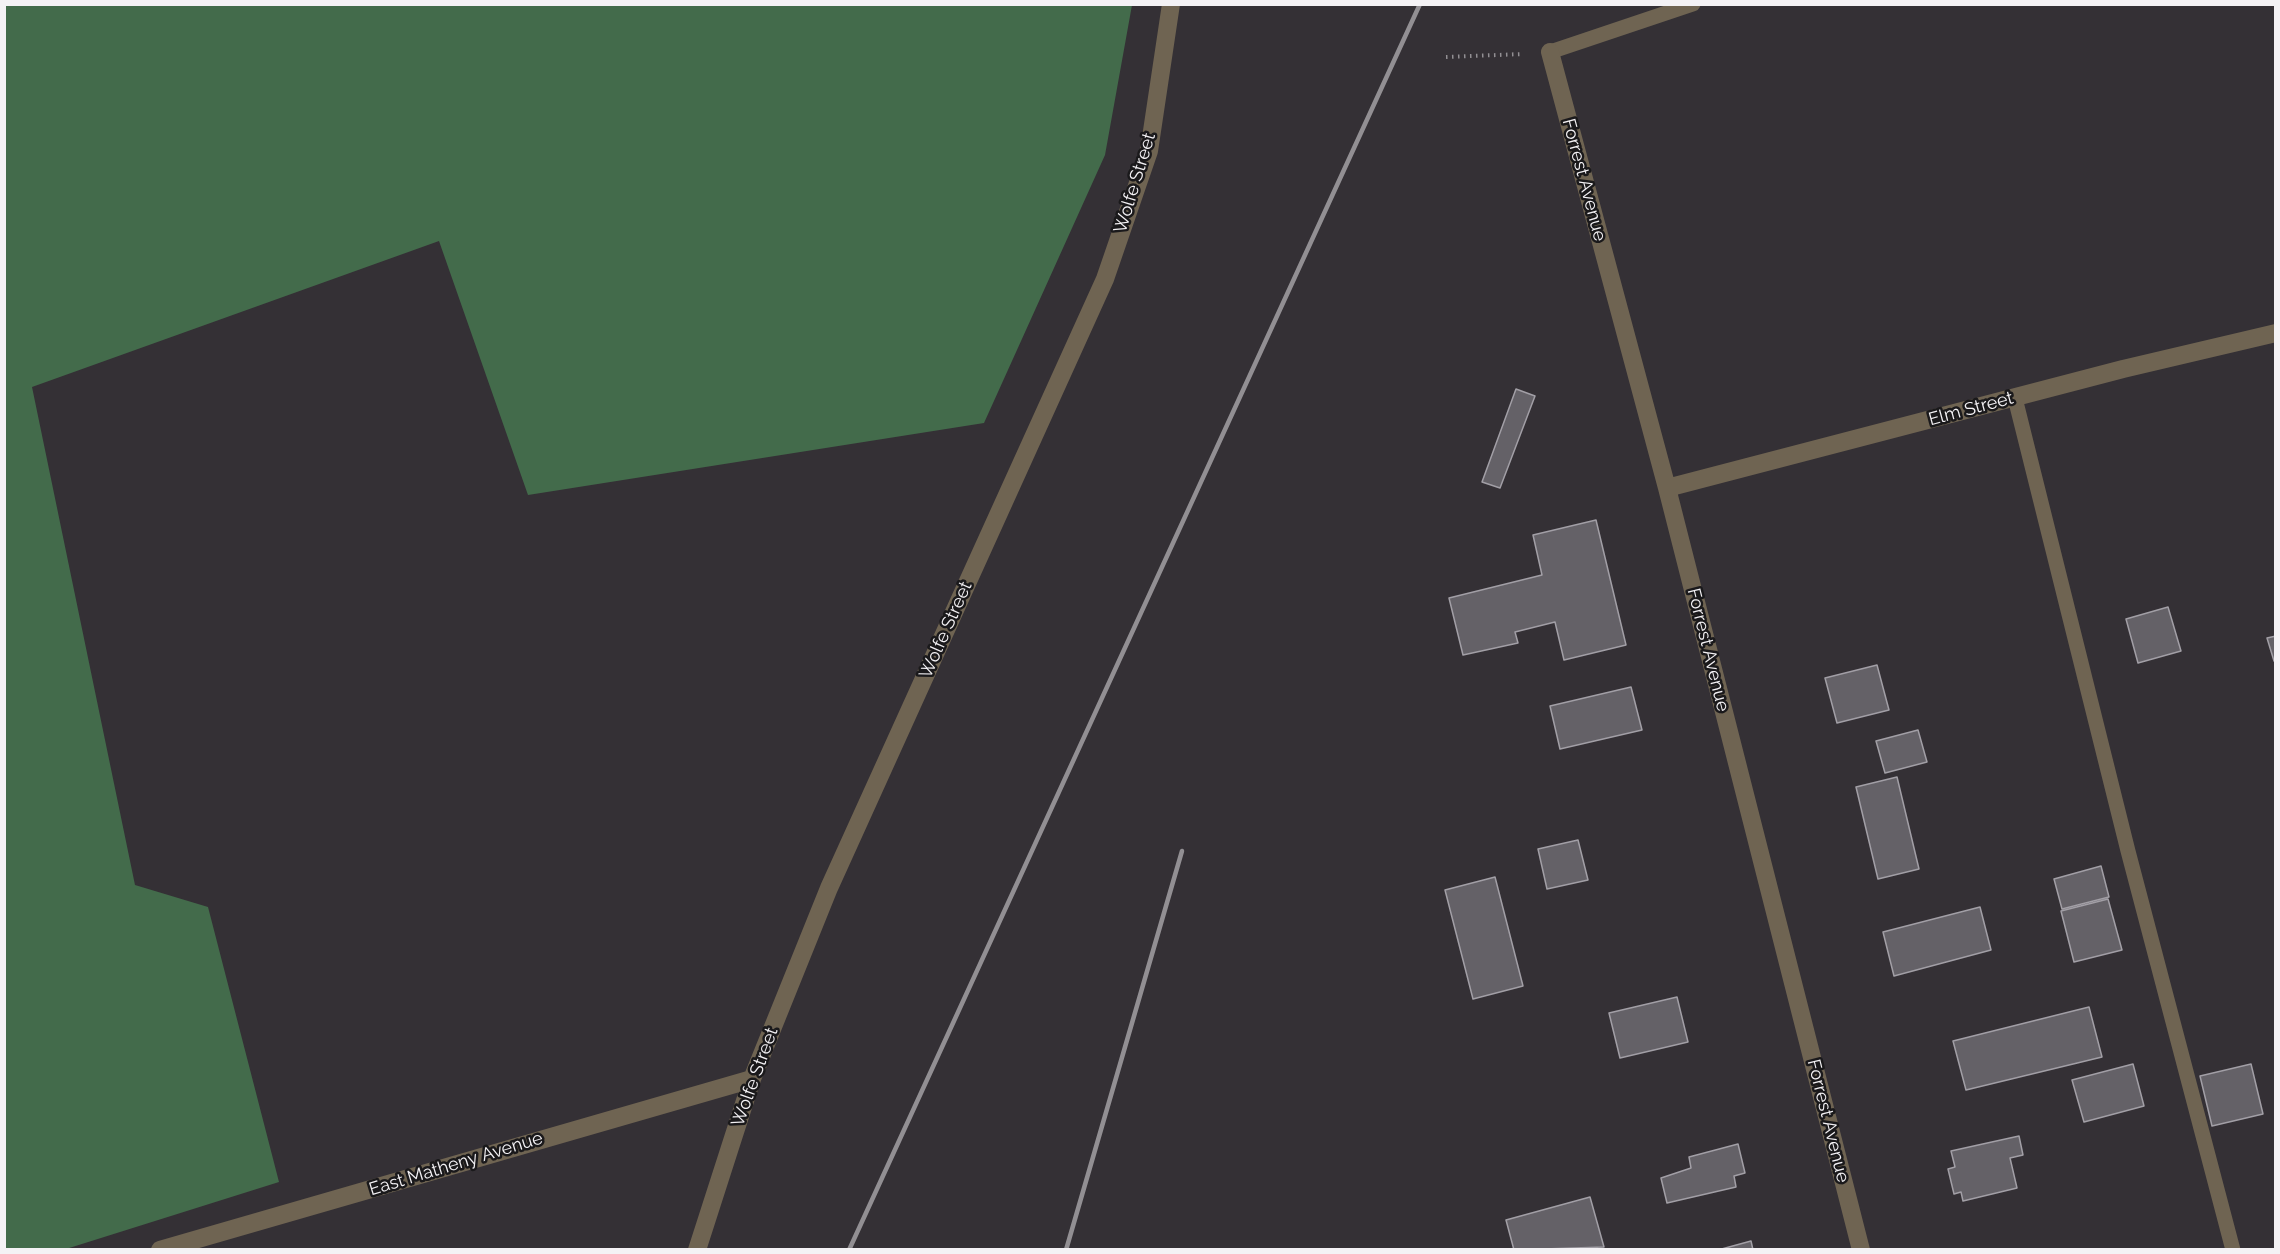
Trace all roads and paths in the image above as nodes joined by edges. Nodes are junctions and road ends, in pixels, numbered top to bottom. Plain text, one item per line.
1 (1171, 4) edge
2 (1693, 4) edge
3 (1550, 52) junction
4 (1446, 57) dead end
5 (2276, 333) edge
6 (2015, 398) junction
7 (1667, 488) junction
8 (752, 1080) junction
9 (160, 1250) edge
10 (697, 1250) edge
11 (1861, 1250) edge
12 (2233, 1250) edge

1 - 8 street, Wolfe Street
2 - 3 lane
3 - 4 path
3 - 7 street, Forrest Avenue
5 - 6 street, Elm Street
6 - 7 street, Elm Street
6 - 12 lane
7 - 11 street, Forrest Avenue
8 - 9 street, East Matheny Avenue
8 - 10 street, Wolfe Street

